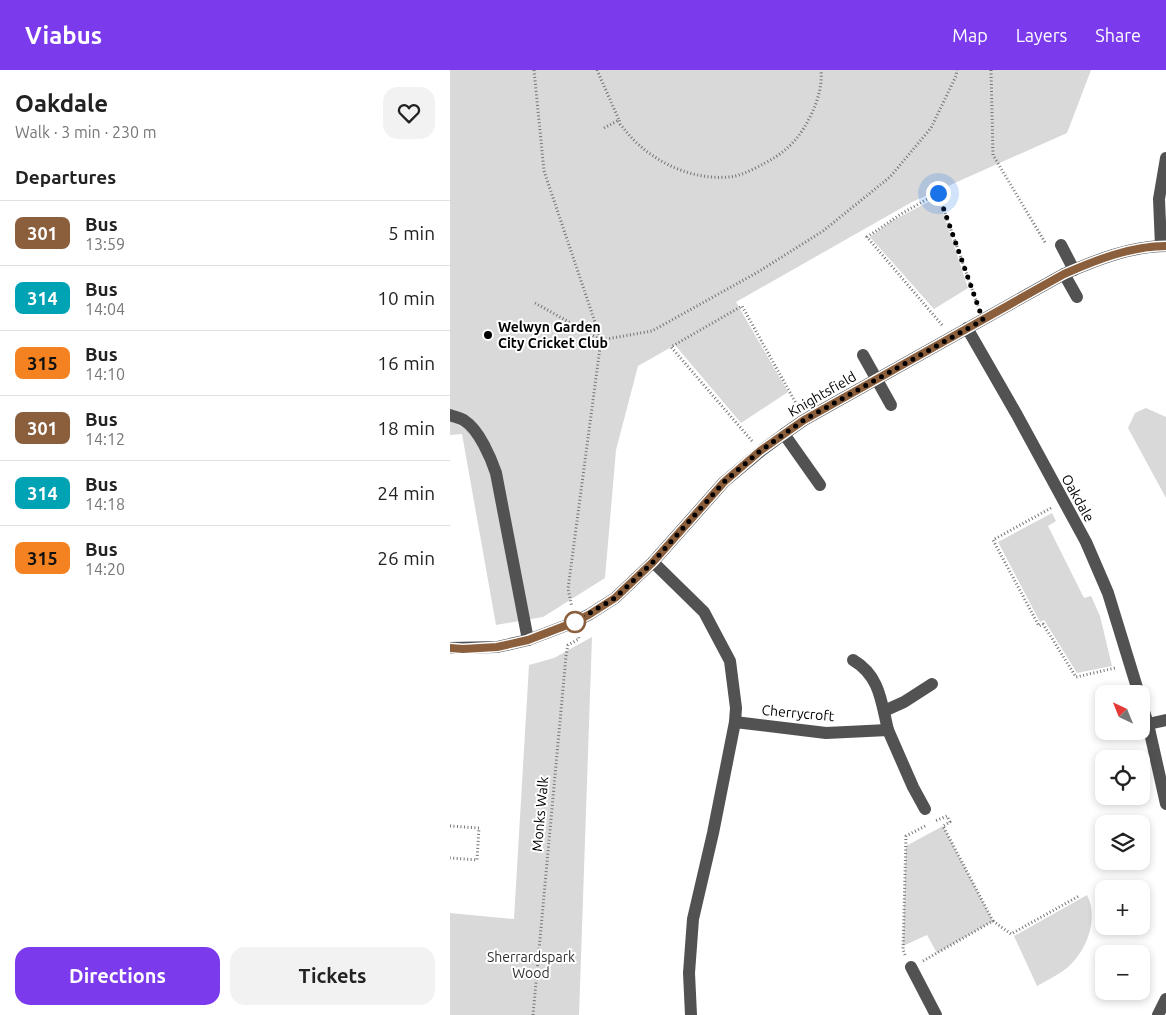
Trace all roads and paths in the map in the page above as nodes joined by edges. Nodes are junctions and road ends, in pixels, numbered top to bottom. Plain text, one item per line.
1 (534, 70) edge
2 (597, 70) edge
3 (821, 70) edge
4 (958, 70) edge
5 (991, 70) edge
6 (618, 120) junction
7 (604, 128) dead end
8 (1166, 158) edge
9 (1164, 246) edge
10 (1055, 247) joint
11 (1069, 272) junction
12 (1077, 297) dead end
13 (534, 303) dead end
14 (983, 320) junction
15 (967, 328) junction
16 (952, 336) junction
17 (600, 340) junction
18 (863, 355) dead end
19 (877, 379) junction
20 (891, 405) dead end
21 (450, 415) edge
22 (804, 420) junction
23 (784, 434) junction
24 (760, 451) junction
25 (820, 485) dead end
26 (1063, 502) junction
27 (653, 562) junction
28 (575, 622) junction
29 (528, 640) junction
30 (450, 648) edge
31 (853, 660) dead end
32 (1130, 664) junction
33 (932, 684) dead end
34 (1136, 685) edge
35 (884, 711) junction
36 (1166, 720) edge
37 (735, 722) junction
38 (1150, 724) edge
39 (888, 730) junction
40 (1150, 733) edge
41 (1166, 804) edge
42 (925, 809) dead end
43 (450, 826) edge
44 (450, 858) edge
45 (1079, 896) dead end
46 (993, 921) junction
47 (911, 967) junction
48 (1166, 1000) edge
49 (533, 1015) edge
50 (691, 1015) edge
51 (936, 1015) edge
52 (1158, 1015) edge

1 - 17 path
2 - 6 path
3 - 6 path
4 - 17 path
5 - 10 path
6 - 7 path
8 - 9 street
9 - 11 street, Knightsfield
10 - 11 street
11 - 12 street
11 - 14 street, Knightsfield
13 - 17 path
14 - 15 street, Knightsfield
14 - 16 path
15 - 16 street, Knightsfield
15 - 26 street, Oakdale
16 - 19 street, Knightsfield
17 - 28 path
18 - 19 street
19 - 20 street
19 - 22 street, Knightsfield
21 - 29 street
22 - 23 street, Knightsfield
22 - 24 path
23 - 24 street, Knightsfield
23 - 25 street
24 - 27 street, Knightsfield
26 - 32 street, Oakdale
26 - 32 path
27 - 28 street, Knightsfield
27 - 37 street
28 - 29 street, Knightsfield
28 - 49 path, Monks Walk
29 - 30 street, Knightsfield
31 - 35 street
32 - 34 street, Oakdale
33 - 35 street
35 - 39 street
36 - 38 street
37 - 39 street, Cherrycroft
37 - 50 street
39 - 42 street
40 - 41 street
43 - 44 path
45 - 46 path
46 - 47 path
46 - 47 path
47 - 51 street
48 - 52 street

